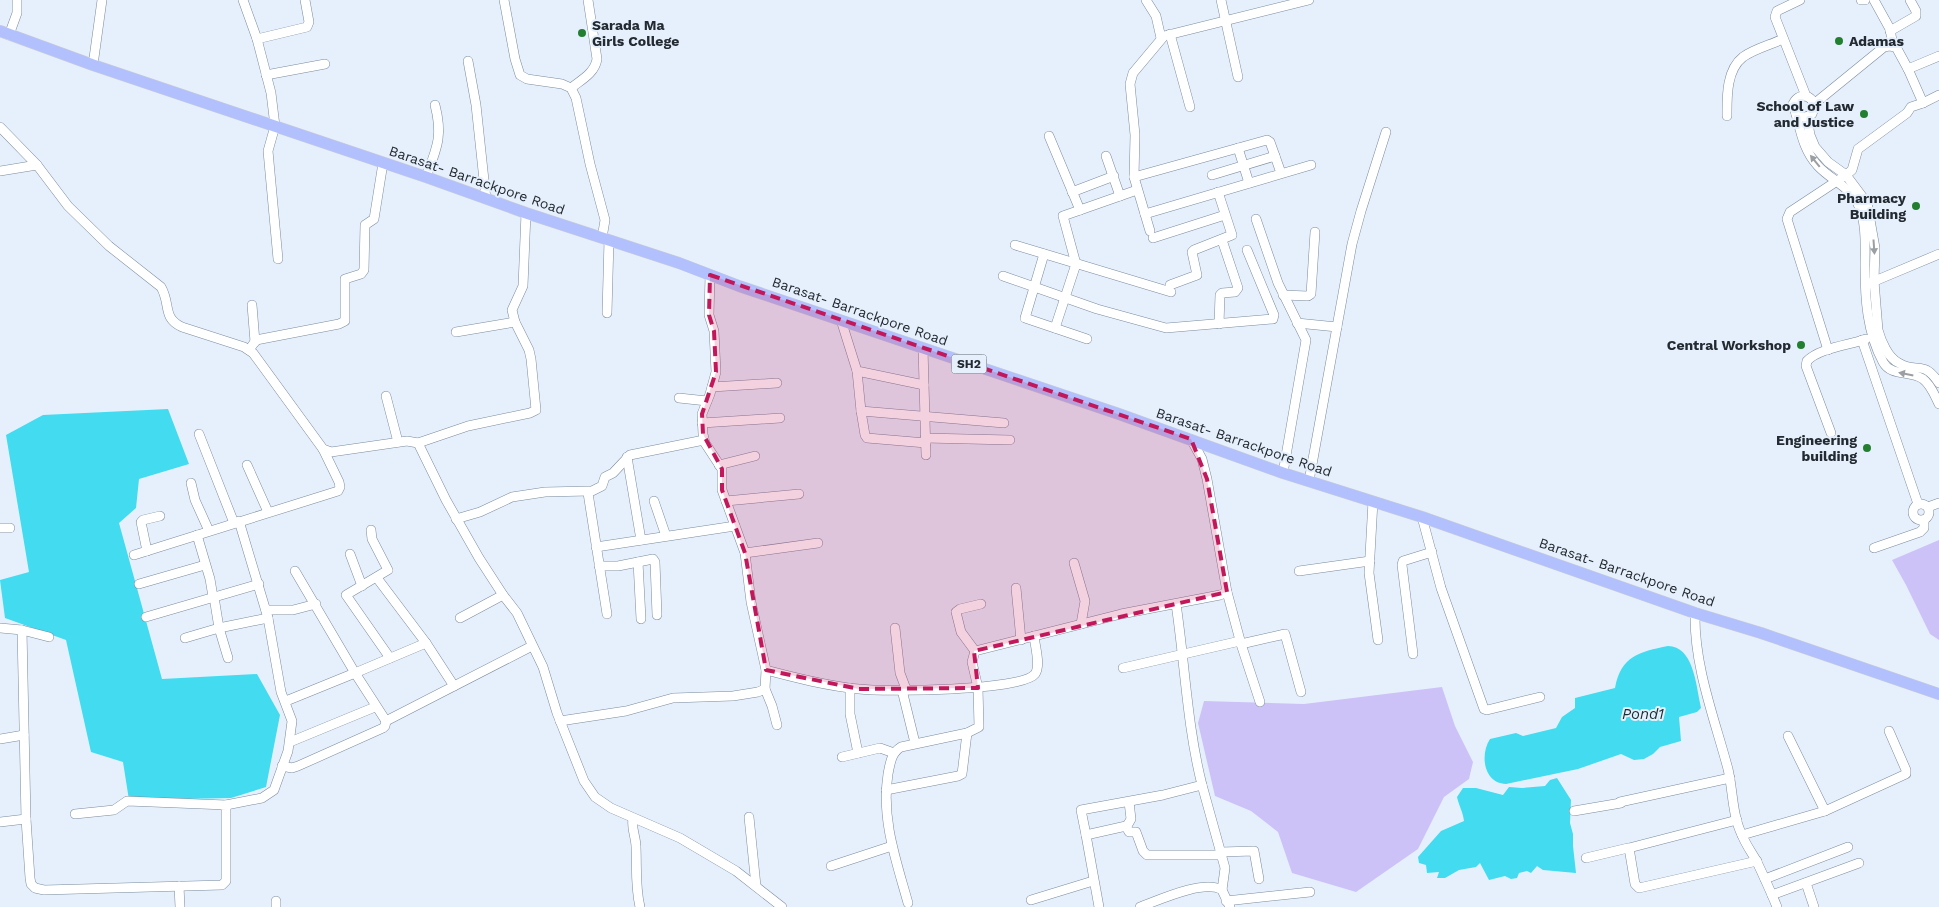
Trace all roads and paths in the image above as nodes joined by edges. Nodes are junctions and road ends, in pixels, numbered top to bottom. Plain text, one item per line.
1 (17, 0) edge
2 (102, 0) edge
3 (243, 0) edge
4 (305, 0) edge
5 (504, 0) edge
6 (588, 0) edge
7 (1146, 0) edge
8 (1221, 0) edge
9 (1309, 0) edge
10 (1800, 0) edge
11 (1861, 0) edge
12 (1865, 0) edge
13 (1874, 0) edge
14 (1910, 0) edge
15 (1291, 2) edge
16 (1226, 20) junction
17 (1890, 31) junction
18 (5, 33) edge
19 (1166, 36) junction
20 (257, 39) junction
21 (1783, 39) junction
22 (1893, 46) junction
23 (1939, 56) edge
24 (468, 61) dead end
25 (325, 64) dead end
26 (93, 65) junction
27 (1908, 69) junction
28 (266, 75) junction
29 (1238, 77) dead end
30 (571, 88) junction
31 (1939, 95) edge
32 (1806, 96) junction
33 (1923, 103) junction
34 (1814, 104) junction
35 (435, 105) dead end
36 (1190, 107) dead end
37 (1796, 114) junction
38 (1727, 116) dead end
39 (1807, 117) junction
40 (0, 126) edge
41 (275, 126) junction
42 (1386, 132) dead end
43 (1048, 136) dead end
44 (1238, 148) junction
45 (1106, 156) dead end
46 (1275, 156) junction
47 (384, 163) junction
48 (37, 165) junction
49 (1311, 165) dead end
50 (1243, 166) junction
51 (0, 171) edge
52 (1281, 173) junction
53 (1212, 175) dead end
54 (1114, 176) junction
55 (1846, 176) junction
56 (426, 177) junction
57 (1134, 177) junction
58 (1838, 181) junction
59 (1249, 183) junction
60 (1137, 190) junction
61 (1072, 192) junction
62 (1218, 192) junction
63 (1120, 196) junction
64 (486, 199) junction
65 (1080, 210) junction
66 (526, 213) junction
67 (1145, 214) junction
68 (1225, 215) junction
69 (1256, 220) dead end
70 (1315, 232) dead end
71 (605, 239) junction
72 (1222, 240) junction
73 (1016, 244) dead end
74 (1247, 250) dead end
75 (1044, 254) junction
76 (1939, 254) edge
77 (278, 258) dead end
78 (1076, 264) junction
79 (710, 275) junction
80 (1003, 276) dead end
81 (1869, 283) junction
82 (1034, 287) junction
83 (1283, 295) junction
84 (1064, 298) junction
85 (252, 305) dead end
86 (606, 313) dead end
87 (841, 320) junction
88 (514, 322) junction
89 (1297, 323) junction
90 (1220, 324) junction
91 (1337, 327) junction
92 (1055, 328) junction
93 (456, 332) dead end
94 (1867, 338) junction
95 (1087, 339) dead end
96 (255, 342) junction
97 (924, 348) junction
98 (249, 350) junction
99 (1828, 350) junction
100 (857, 371) junction
101 (1939, 383) edge
102 (777, 384) dead end
103 (924, 385) junction
104 (712, 387) junction
105 (1936, 392) edge
106 (386, 396) dead end
107 (679, 398) dead end
108 (707, 401) junction
109 (1939, 404) edge
110 (861, 411) junction
111 (925, 417) junction
112 (780, 418) dead end
113 (702, 423) junction
114 (1004, 423) dead end
115 (1831, 433) dead end
116 (199, 434) dead end
117 (1191, 439) junction
118 (704, 440) junction
119 (1010, 440) dead end
120 (926, 441) junction
121 (398, 442) junction
122 (418, 443) junction
123 (323, 450) junction
124 (926, 454) dead end
125 (627, 456) junction
126 (756, 456) dead end
127 (247, 465) dead end
128 (719, 465) junction
129 (1283, 473) junction
130 (1309, 481) junction
131 (191, 483) dead end
132 (590, 492) junction
133 (799, 494) dead end
134 (654, 501) dead end
135 (726, 501) junction
136 (1373, 501) junction
137 (1939, 503) edge
138 (1918, 504) junction
139 (1929, 509) junction
140 (1939, 509) edge
141 (268, 512) junction
142 (160, 516) dead end
143 (1422, 517) junction
144 (456, 519) junction
145 (1924, 520) junction
146 (237, 522) junction
147 (735, 526) junction
148 (0, 528) edge
149 (10, 528) dead end
150 (371, 530) dead end
151 (209, 531) junction
152 (197, 535) junction
153 (666, 536) junction
154 (641, 540) junction
155 (818, 542) dead end
156 (596, 547) junction
157 (1874, 548) dead end
158 (147, 551) junction
159 (1432, 552) junction
160 (745, 553) junction
161 (350, 554) dead end
162 (134, 555) dead end
163 (1370, 561) junction
164 (638, 562) junction
165 (1074, 563) dead end
166 (205, 565) junction
167 (598, 566) junction
168 (295, 571) dead end
169 (1299, 571) dead end
170 (377, 578) junction
171 (139, 584) dead end
172 (258, 584) junction
173 (362, 586) junction
174 (1016, 588) dead end
175 (1227, 592) junction
176 (503, 596) junction
177 (214, 597) junction
178 (316, 604) junction
179 (981, 604) dead end
180 (1176, 604) junction
181 (1695, 613) junction
182 (267, 614) junction
183 (607, 614) dead end
184 (657, 615) dead end
185 (146, 617) dead end
186 (460, 618) dead end
187 (641, 620) dead end
188 (1081, 624) junction
189 (0, 628) edge
190 (219, 628) junction
191 (895, 628) dead end
192 (22, 630) junction
193 (1034, 636) junction
194 (49, 637) dead end
195 (185, 638) dead end
196 (1021, 640) junction
197 (1378, 640) dead end
198 (426, 643) junction
199 (1240, 643) junction
200 (532, 646) junction
201 (975, 650) junction
202 (1183, 654) junction
203 (1412, 654) dead end
204 (228, 658) dead end
205 (390, 658) junction
206 (1123, 668) dead end
207 (766, 670) junction
208 (355, 673) junction
209 (454, 686) junction
210 (850, 688) junction
211 (978, 688) junction
212 (765, 689) junction
213 (904, 690) junction
214 (1302, 692) dead end
215 (1939, 694) edge
216 (1540, 697) dead end
217 (286, 701) junction
218 (1260, 702) dead end
219 (375, 706) junction
220 (386, 721) junction
221 (560, 721) junction
222 (776, 725) dead end
223 (1890, 731) dead end
224 (967, 733) junction
225 (24, 735) junction
226 (1788, 736) dead end
227 (0, 739) edge
228 (290, 742) junction
229 (915, 743) junction
230 (858, 753) junction
231 (894, 753) junction
232 (842, 757) dead end
233 (282, 766) junction
234 (1730, 778) junction
235 (1202, 785) junction
236 (886, 790) junction
237 (1128, 802) junction
238 (226, 805) junction
239 (1574, 811) dead end
240 (1825, 811) junction
241 (76, 814) dead end
242 (749, 817) dead end
243 (26, 819) junction
244 (633, 819) junction
245 (1737, 820) junction
246 (0, 822) edge
247 (1127, 826) junction
248 (1742, 834) junction
249 (1086, 835) junction
250 (892, 846) junction
251 (1848, 847) dead end
252 (1628, 848) junction
253 (1221, 854) junction
254 (1586, 858) dead end
255 (1756, 861) junction
256 (1860, 863) dead end
257 (831, 866) dead end
258 (1764, 878) junction
259 (1259, 879) dead end
260 (1093, 881) junction
261 (1806, 883) junction
262 (179, 886) junction
263 (756, 886) junction
264 (1222, 890) junction
265 (1310, 892) dead end
266 (1772, 894) junction
267 (1031, 900) dead end
268 (908, 903) dead end
269 (1228, 904) edge
270 (180, 907) edge
271 (640, 907) edge
272 (782, 907) edge
273 (1099, 907) edge
274 (1140, 907) edge
275 (1777, 907) edge
276 (1814, 907) edge

1 - 18 street
2 - 26 street
3 - 20 street
4 - 20 street
5 - 30 street
6 - 30 street
7 - 19 street
8 - 16 street
9 - 15 street
10 - 21 street
11 - 12 street
13 - 17 street
14 - 17 street
15 - 16 street
16 - 19 street
16 - 29 street
17 - 22 street
18 - 26 main road, Barasat- Barrackpore Road / SH2
19 - 36 street
19 - 57 street
20 - 28 street
21 - 32 street
21 - 38 street
22 - 27 street
22 - 34 street
23 - 27 street
24 - 64 street
25 - 28 street
26 - 41 main road, Barasat- Barrackpore Road / SH2
27 - 33 street
28 - 41 street
30 - 71 street
31 - 33 street
32 - 34 street
32 - 37 street
33 - 55 street
34 - 39 street
35 - 56 street
37 - 39 street
58 -> 37 street
39 - 55 street
40 - 48 street
41 - 47 main road, Barasat- Barrackpore Road / SH2
41 - 77 street
42 - 91 street
43 - 61 street
44 - 46 street
44 - 50 street
44 - 57 street
45 - 54 street
46 - 50 street
46 - 52 street
47 - 56 main road, Barasat- Barrackpore Road / SH2
47 - 96 street
48 - 51 street
48 - 98 street
49 - 52 street
50 - 53 street
50 - 59 street
52 - 59 street
54 - 61 street
54 - 63 street
55 - 58 street
55 -> 81 street
56 - 64 main road, Barasat- Barrackpore Road / SH2
57 - 60 street
58 - 81 street
58 - 99 street
59 - 62 street
60 - 63 street
60 - 67 street
61 - 65 street
62 - 67 street
62 - 68 street
63 - 65 street
64 - 66 main road, Barasat- Barrackpore Road / SH2
65 - 78 street
66 - 71 main road, Barasat- Barrackpore Road / SH2
66 - 88 street
67 - 68 street
68 - 72 street
69 - 83 street
70 - 83 street
71 - 79 main road, Barasat- Barrackpore Road / SH2
71 - 86 street
72 - 78 street
72 - 90 street
73 - 75 street
74 - 90 street
75 - 78 street
75 - 82 street
76 - 81 street
78 - 84 street
79 - 87 main road, Barasat- Barrackpore Road / SH2
79 - 104 street
80 - 82 street
81 - 94 street
81 - 101 street
82 - 84 street
82 - 92 street
83 - 89 street
84 - 90 street
84 - 92 street
85 - 96 street
87 - 97 main road, Barasat- Barrackpore Road / SH2
87 - 100 street
88 - 93 street
88 - 122 street
89 - 91 street
89 - 129 street
91 - 130 street
92 - 95 street
94 - 99 street
105 -> 94 street
94 - 138 street
96 - 98 street
97 - 103 street
97 - 117 main road, Barasat- Barrackpore Road / SH2
98 - 123 street
99 - 115 street
100 - 103 street
100 - 110 street
102 - 104 street
103 - 111 street
104 - 108 street
105 - 109 street
106 - 121 street
107 - 108 street
108 - 113 street
110 - 111 street
110 - 120 street
111 - 114 street
111 - 120 street
112 - 113 street
113 - 118 street
116 - 146 street
117 - 129 main road, Barasat- Barrackpore Road / SH2
117 - 175 street
118 - 125 street
118 - 128 street
119 - 120 street
120 - 124 street
121 - 122 street
121 - 123 street
122 - 144 street
123 - 141 street
125 - 132 street
125 - 154 street
126 - 128 street
127 - 141 street
128 - 135 street
129 - 130 main road, Barasat- Barrackpore Road / SH2
130 - 136 main road, Barasat- Barrackpore Road / SH2
131 - 151 street
132 - 144 street
132 - 156 street
133 - 135 street
134 - 153 street
135 - 147 street
136 - 143 main road, Barasat- Barrackpore Road / SH2
136 - 163 street
137 - 139 street
138 - 139 street
138 - 145 street
139 - 140 street
139 - 145 street
141 - 146 street
142 - 158 street
143 - 159 street
143 - 181 main road, Barasat- Barrackpore Road / SH2
144 - 176 street
145 - 157 street
146 - 151 street
146 - 172 street
147 - 153 street
147 - 160 street
148 - 149 street
150 - 170 street
151 - 152 street
152 - 158 street
152 - 166 street
153 - 154 street
154 - 156 street
155 - 160 street
156 - 167 street
158 - 162 street
159 - 203 street
159 - 216 street
160 - 207 street
161 - 173 street
163 - 169 street
163 - 197 street
164 - 167 street
164 - 184 street
164 - 187 street
165 - 188 street
166 - 171 street
166 - 177 street
167 - 183 street
168 - 178 street
170 - 173 street
170 - 198 street
172 - 177 street
172 - 182 street
173 - 205 street
174 - 196 street
175 - 180 street
175 - 199 street
176 - 186 street
176 - 200 street
177 - 185 street
177 - 190 street
178 - 182 street
178 - 208 street
179 - 201 street
180 - 188 street
180 - 202 street
181 - 215 main road, Barasat- Barrackpore Road / SH2
181 - 234 street
182 - 190 street
182 - 217 street
188 - 193 street
189 - 192 street
190 - 195 street
190 - 204 street
191 - 213 street
192 - 194 street
192 - 225 street
193 - 196 street
193 - 211 street
196 - 201 street
198 - 205 street
198 - 209 street
199 - 202 street
199 - 214 street
199 - 218 street
200 - 209 street
200 - 221 street
201 - 211 street
202 - 206 street
202 - 235 street
205 - 208 street
207 - 210 street
207 - 212 street
208 - 217 street
208 - 219 street
209 - 220 street
210 - 213 street
210 - 230 street
211 - 213 street
211 - 224 street
212 - 221 street
212 - 222 street
213 - 229 street
217 - 228 street
219 - 220 street
219 - 228 street
220 - 233 street
221 - 244 street
223 - 240 street
224 - 229 street
224 - 236 street
225 - 227 street
225 - 243 street
226 - 240 street
228 - 233 street
229 - 231 street
230 - 231 street
230 - 232 street
231 - 236 street
233 - 238 street
234 - 239 street
234 - 245 street
235 - 237 street
235 - 253 street
236 - 250 street
237 - 247 street
237 - 249 street
238 - 241 street
238 - 262 street
240 - 248 street
242 - 263 street
243 - 246 street
243 - 262 street
244 - 263 street
244 - 271 street
245 - 248 street
245 - 252 street
247 - 249 street
247 - 253 street
248 - 255 street
249 - 260 street
250 - 257 street
250 - 268 street
251 - 258 street
252 - 254 street
252 - 255 street
253 - 259 street
253 - 264 street
255 - 258 street
256 - 261 street
258 - 266 street
260 - 267 street
260 - 273 street
261 - 266 street
261 - 276 street
262 - 270 street
263 - 272 street
264 - 269 street
264 - 274 street
265 - 269 street
266 - 275 street

